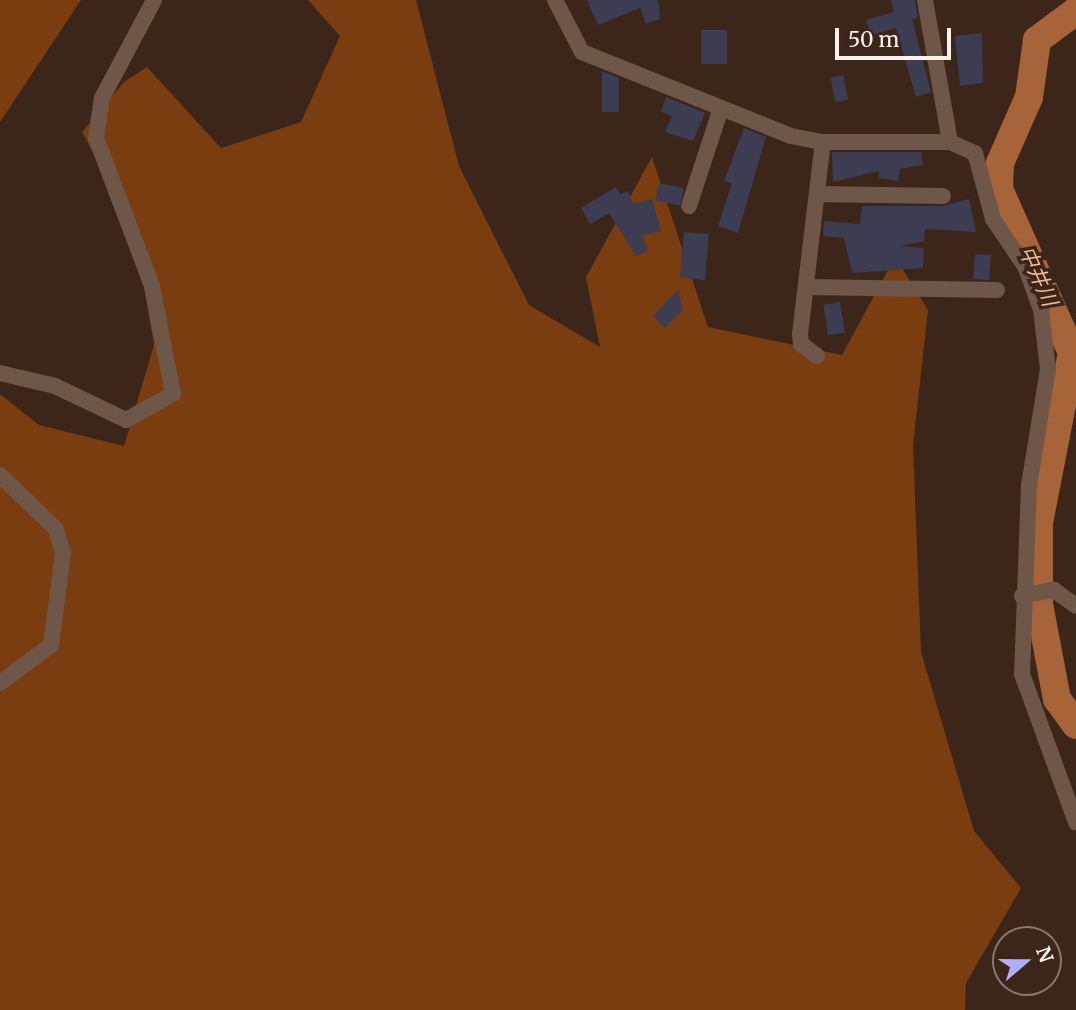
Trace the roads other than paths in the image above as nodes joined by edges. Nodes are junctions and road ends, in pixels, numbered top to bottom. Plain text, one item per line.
1 (155, 0) edge
2 (555, 0) edge
3 (925, 0) edge
4 (721, 108) junction
5 (823, 142) junction
6 (950, 142) junction
7 (817, 194) junction
8 (943, 196) dead end
9 (689, 206) dead end
10 (806, 287) junction
11 (997, 290) dead end
12 (817, 356) dead end
13 (0, 373) edge
14 (0, 475) edge
15 (1027, 595) junction
16 (1076, 606) edge
17 (0, 683) edge
18 (1076, 822) edge

1 - 13 street
2 - 4 street
3 - 6 street
4 - 5 street
4 - 9 street
5 - 6 street
5 - 7 street
6 - 15 street
7 - 8 street
7 - 10 street
10 - 11 street
10 - 12 street
14 - 17 street
15 - 16 street
15 - 18 street

